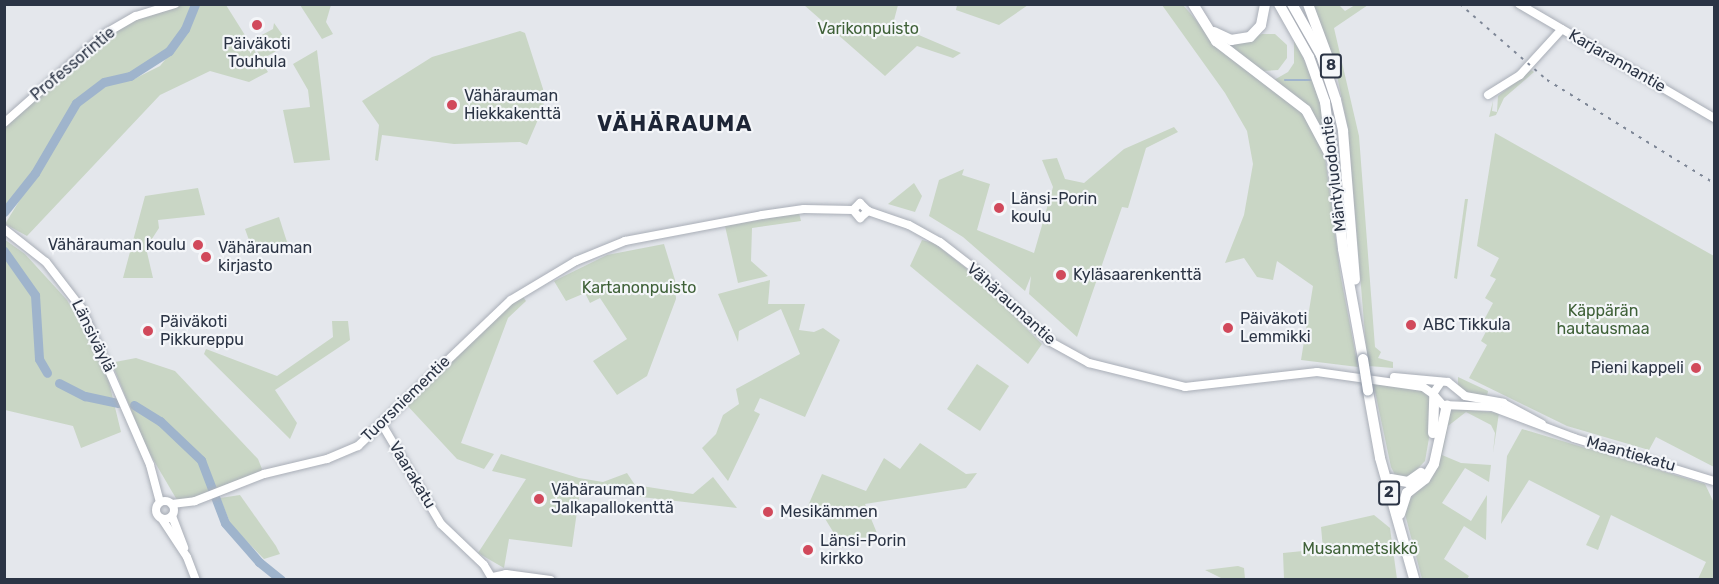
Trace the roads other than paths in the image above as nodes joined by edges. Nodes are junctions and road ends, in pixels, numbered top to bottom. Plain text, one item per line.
1 (175, 4) edge
2 (1193, 4) edge
3 (1265, 4) edge
4 (1279, 4) edge
5 (1292, 4) edge
6 (1308, 4) edge
7 (1519, 4) edge
8 (1204, 24) junction
9 (1562, 30) junction
10 (1488, 95) dead end
11 (1714, 118) edge
12 (7, 121) edge
13 (1342, 131) junction
14 (1336, 175) junction
15 (4, 230) edge
16 (562, 269) joint
17 (1356, 317) junction
18 (1375, 378) junction
19 (1441, 382) junction
20 (1457, 390) junction
21 (1433, 395) junction
22 (1449, 405) junction
23 (1371, 406) junction
24 (382, 426) junction
25 (1547, 428) junction
26 (1391, 479) junction
27 (1714, 481) edge
28 (169, 507) junction
29 (1400, 514) junction
30 (162, 519) junction
31 (184, 551) junction
32 (493, 578) edge
33 (196, 579) edge
34 (551, 579) edge
35 (1415, 579) edge

1 - 12 main road, Professorintie
2 - 8 highway
3 - 8 highway
4 - 14 highway, Mäntyluodontie / 2
5 - 13 highway, Mäntyluodontie / 2
6 - 13 highway, 8
7 - 9 main road, Karjarannantie
8 - 14 highway
9 - 10 main road
9 - 11 main road, Karjarannantie
13 - 17 highway, Mäntyluodontie / 2
14 - 17 highway, Mäntyluodontie / 2
15 - 28 main road, Länsiväylä
16 - 18 main road, Vähäraumantie
16 - 24 main road, Tuorsniementie
17 - 23 highway, Mäntyluodontie / 2, bridge
18 - 19 main road, Vähäraumantie
18 - 21 main road, Vähäraumantie
19 - 20 main road, Maantiekatu
19 - 21 main road
20 - 22 main road
20 - 25 main road, Maantiekatu
21 - 22 main road, Vähäraumantie
21 - 26 highway
22 - 25 main road, Maantiekatu
22 - 29 highway
23 - 26 highway, Mäntyluodontie / 2
23 - 35 highway, Mäntyluodontie / 2
24 - 28 main road, Tuorsniementie
24 - 32 main road, Vaarakatu
25 - 27 main road, Maantiekatu
26 - 29 highway, Mäntyluodontie / 2
28 - 30 main road, Tuorsniementie
28 - 30 main road
28 - 31 main road, Länsiväylä
29 - 35 highway, Mäntyluodontie / 2
30 - 31 main road, Länsiväylä
31 - 33 main road, Länsiväylä
32 - 34 main road

